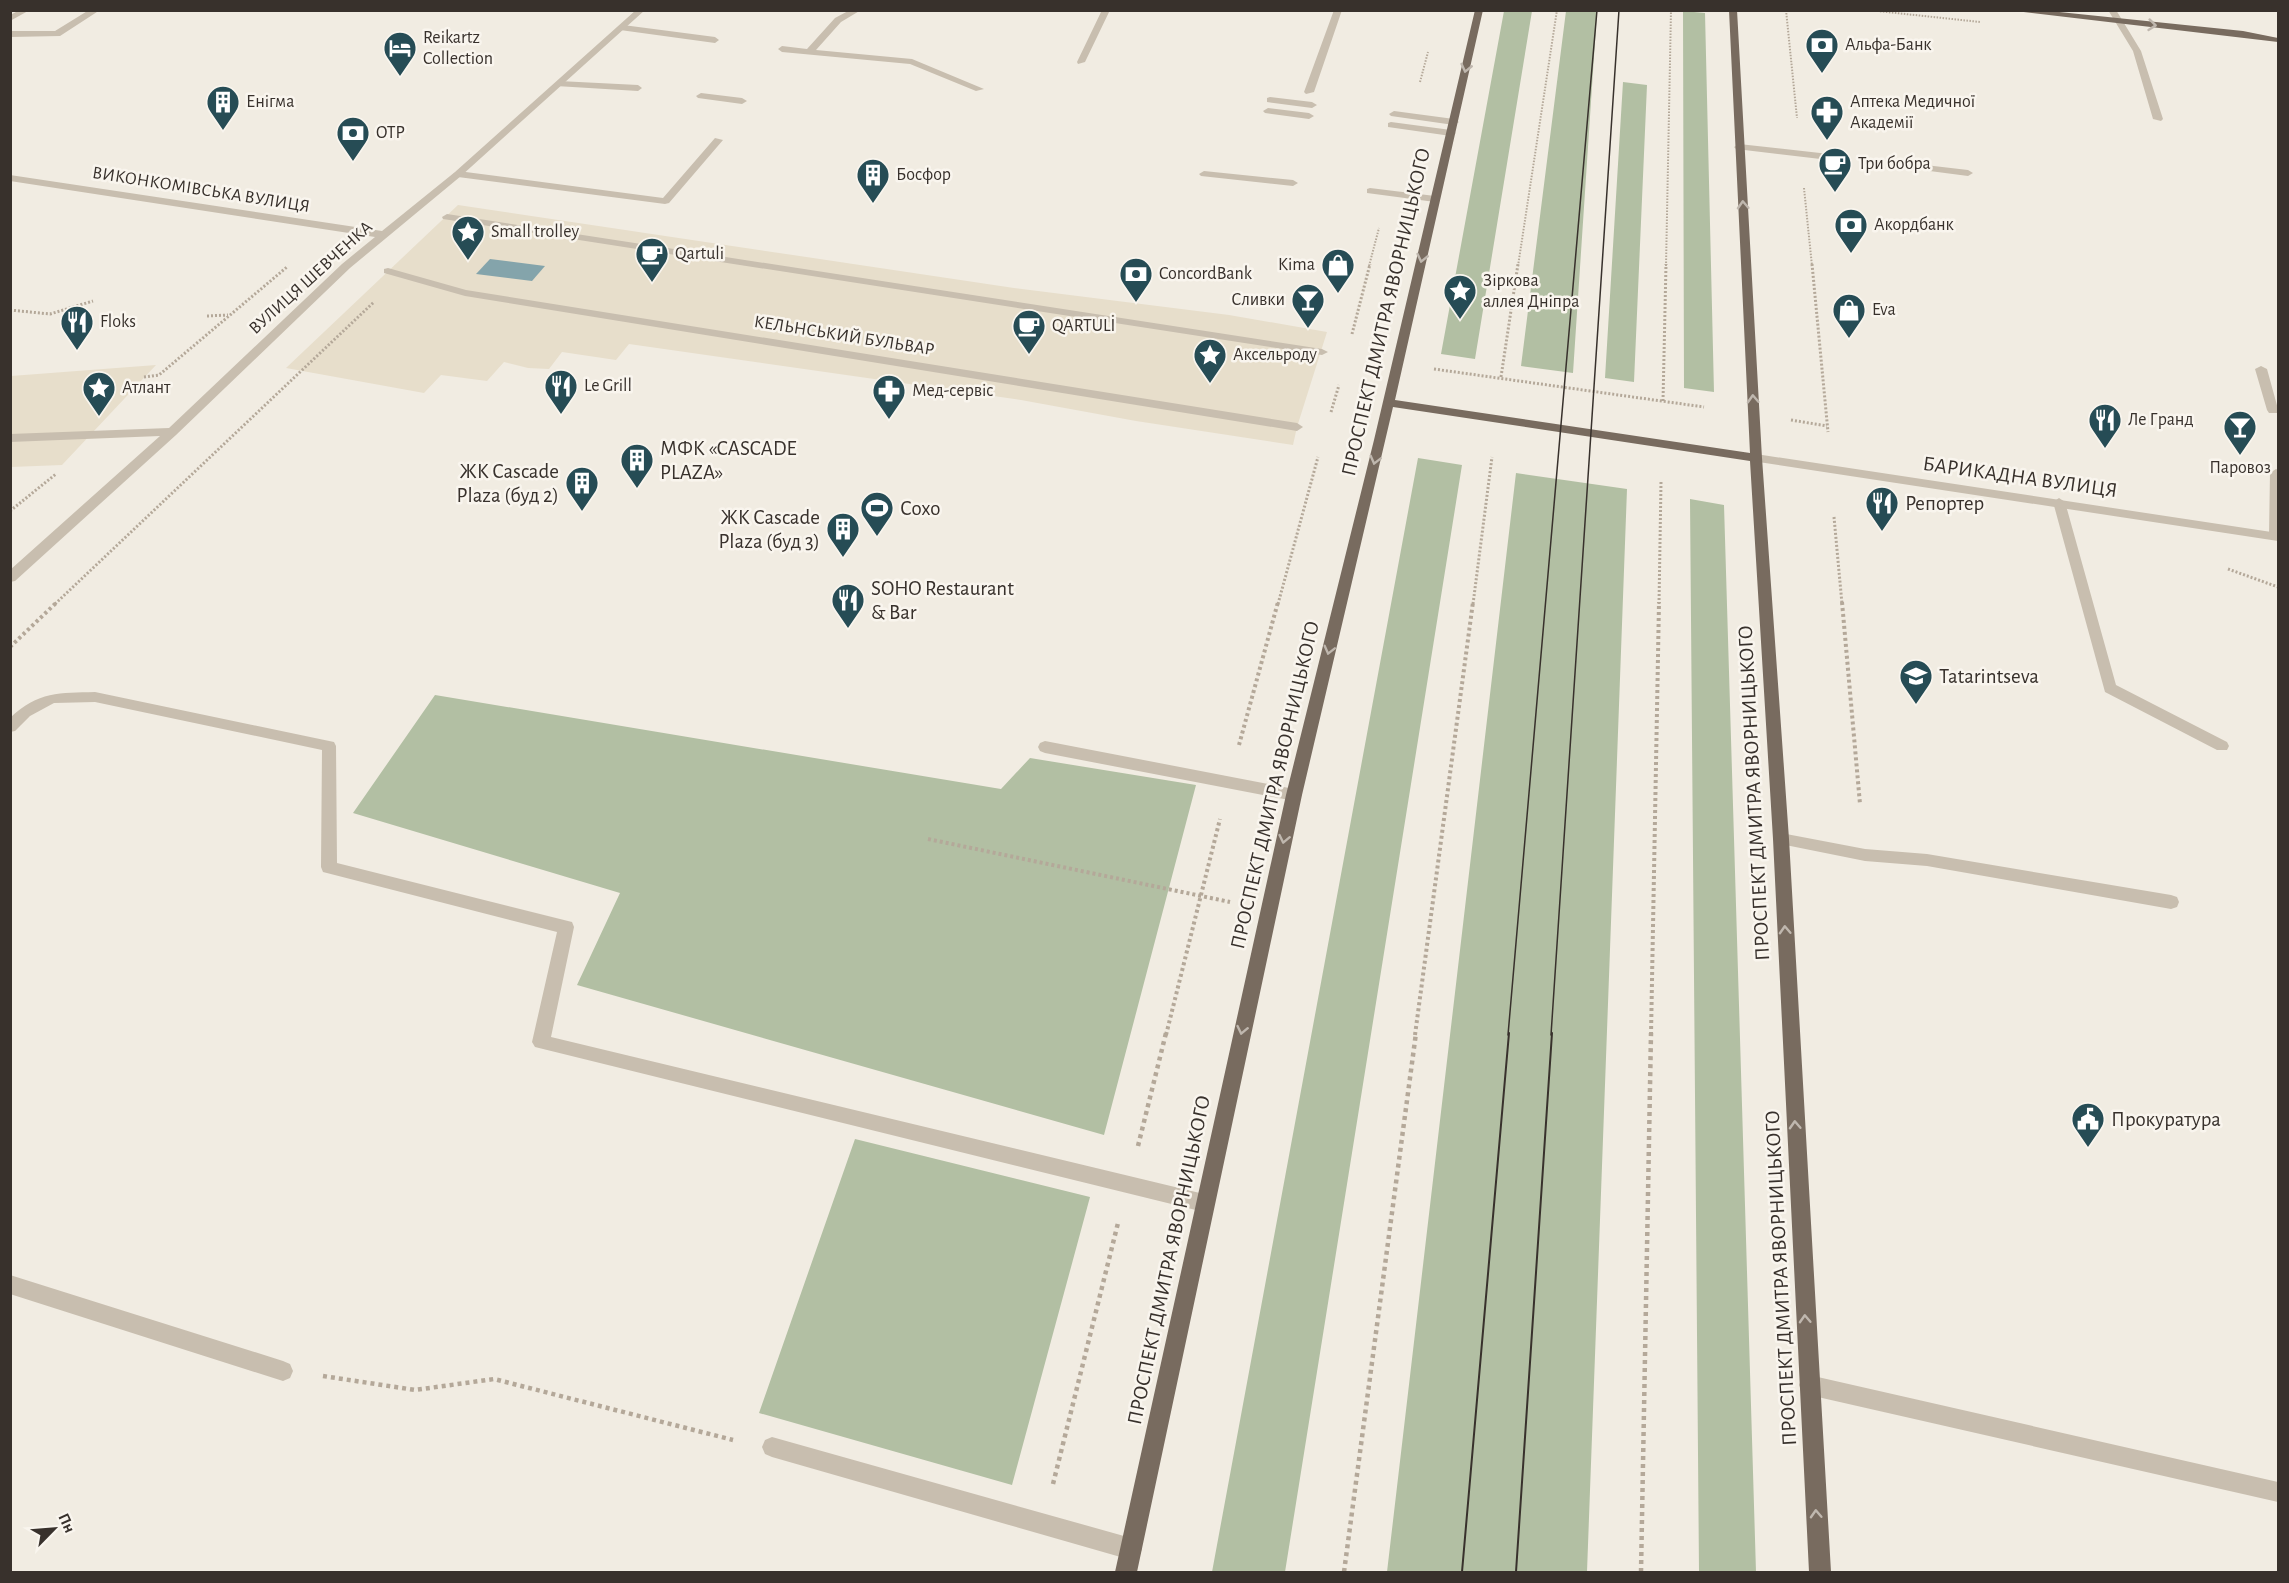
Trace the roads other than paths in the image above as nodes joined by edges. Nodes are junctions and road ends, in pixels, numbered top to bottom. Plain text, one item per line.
1 (16, 10) edge
2 (96, 10) edge
3 (641, 10) edge
4 (857, 10) edge
5 (1106, 10) edge
6 (1338, 10) edge
7 (1479, 10) edge
8 (1733, 10) edge
9 (2011, 10) edge
10 (2112, 10) edge
11 (10, 19) edge
12 (2119, 21) junction
13 (623, 28) junction
14 (10, 34) edge
15 (715, 40) dead end
16 (2278, 40) edge
17 (782, 49) dead end
18 (809, 52) junction
19 (1081, 62) dead end
20 (559, 84) junction
21 (638, 88) dead end
22 (979, 89) dead end
23 (1309, 92) dead end
24 (701, 96) dead end
25 (1270, 100) dead end
26 (742, 101) dead end
27 (1312, 105) dead end
28 (1268, 111) dead end
29 (1394, 114) dead end
30 (1308, 116) dead end
31 (2158, 119) dead end
32 (1454, 122) junction
33 (1391, 125) dead end
34 (1451, 133) junction
35 (718, 140) dead end
36 (1739, 147) junction
37 (1829, 157) dead end
38 (1925, 168) dead end
39 (1968, 173) dead end
40 (458, 174) junction
41 (1204, 174) dead end
42 (10, 178) edge
43 (1293, 183) dead end
44 (1370, 191) dead end
45 (1436, 199) junction
46 (447, 217) dead end
47 (386, 235) junction
48 (388, 271) dead end
49 (1322, 352) dead end
50 (2260, 369) dead end
51 (1389, 403) junction
52 (2273, 410) dead end
53 (1297, 427) dead end
54 (172, 432) junction
55 (10, 438) edge
56 (1756, 458) junction
57 (2276, 473) dead end
58 (2059, 502) junction
59 (2277, 536) edge
60 (10, 578) edge
61 (10, 727) edge
62 (2222, 746) dead end
63 (1045, 747) dead end
64 (1294, 795) junction
65 (1781, 839) junction
66 (2171, 902) dead end
67 (1204, 1203) junction
68 (10, 1284) edge
69 (284, 1371) road end
70 (1809, 1384) junction
71 (772, 1447) road end
72 (2278, 1492) edge
73 (1131, 1550) junction
74 (1126, 1572) edge
75 (1820, 1572) edge

1 - 11 street
2 - 14 street
3 - 13 street, ВУЛИЦЯ ШЕВЧЕНКА
4 - 18 street
5 - 19 street
6 - 23 street
7 -> 32 main road, ПРОСПЕКТ ДМИТРА ЯВОРНИЦЬКОГО
8 - 36 main road, ПРОСПЕКТ ДМИТРА ЯВОРНИЦЬКОГО
9 - 12 main road
10 - 12 street
12 -> 16 main road
12 - 31 street
13 - 15 street
13 - 20 street, ВУЛИЦЯ ШЕВЧЕНКА
17 - 18 street
18 - 22 street
20 - 21 street
20 - 40 street, ВУЛИЦЯ ШЕВЧЕНКА
24 - 26 street
25 - 27 street
28 - 30 street
29 - 32 street
32 - 34 main road, ПРОСПЕКТ ДМИТРА ЯВОРНИЦЬКОГО
33 - 34 street
34 - 45 main road, ПРОСПЕКТ ДМИТРА ЯВОРНИЦЬКОГО
35 - 40 street
36 - 37 street
56 -> 36 main road, ПРОСПЕКТ ДМИТРА ЯВОРНИЦЬКОГО
38 - 39 street
40 - 47 street, ВУЛИЦЯ ШЕВЧЕНКА
41 - 43 street
42 - 47 street, ВИКОНКОМІВСЬКА ВУЛИЦЯ
44 - 45 street
45 -> 51 main road, ПРОСПЕКТ ДМИТРА ЯВОРНИЦЬКОГО
46 - 49 street
47 - 54 street, ВУЛИЦЯ ШЕВЧЕНКА
48 - 53 street, КЕЛЬНСЬКИЙ БУЛЬВАР
50 - 52 street
51 - 56 main road
51 -> 64 main road, ПРОСПЕКТ ДМИТРА ЯВОРНИЦЬКОГО
54 - 55 street
54 - 60 street, ВУЛИЦЯ ШЕВЧЕНКА
56 - 58 street, БАРИКАДНА ВУЛИЦЯ
56 - 65 main road, ПРОСПЕКТ ДМИТРА ЯВОРНИЦЬКОГО
57 - 59 street
58 - 59 street, БАРИКАДНА ВУЛИЦЯ
58 - 62 street
61 - 67 street
63 - 64 street
64 -> 67 main road, ПРОСПЕКТ ДМИТРА ЯВОРНИЦЬКОГО
65 - 66 street
70 -> 65 main road, ПРОСПЕКТ ДМИТРА ЯВОРНИЦЬКОГО
67 - 73 main road, ПРОСПЕКТ ДМИТРА ЯВОРНИЦЬКОГО
68 - 69 street
70 - 72 street
75 -> 70 main road, ПРОСПЕКТ ДМИТРА ЯВОРНИЦЬКОГО
71 - 73 street
73 - 74 main road, ПРОСПЕКТ ДМИТРА ЯВОРНИЦЬКОГО

